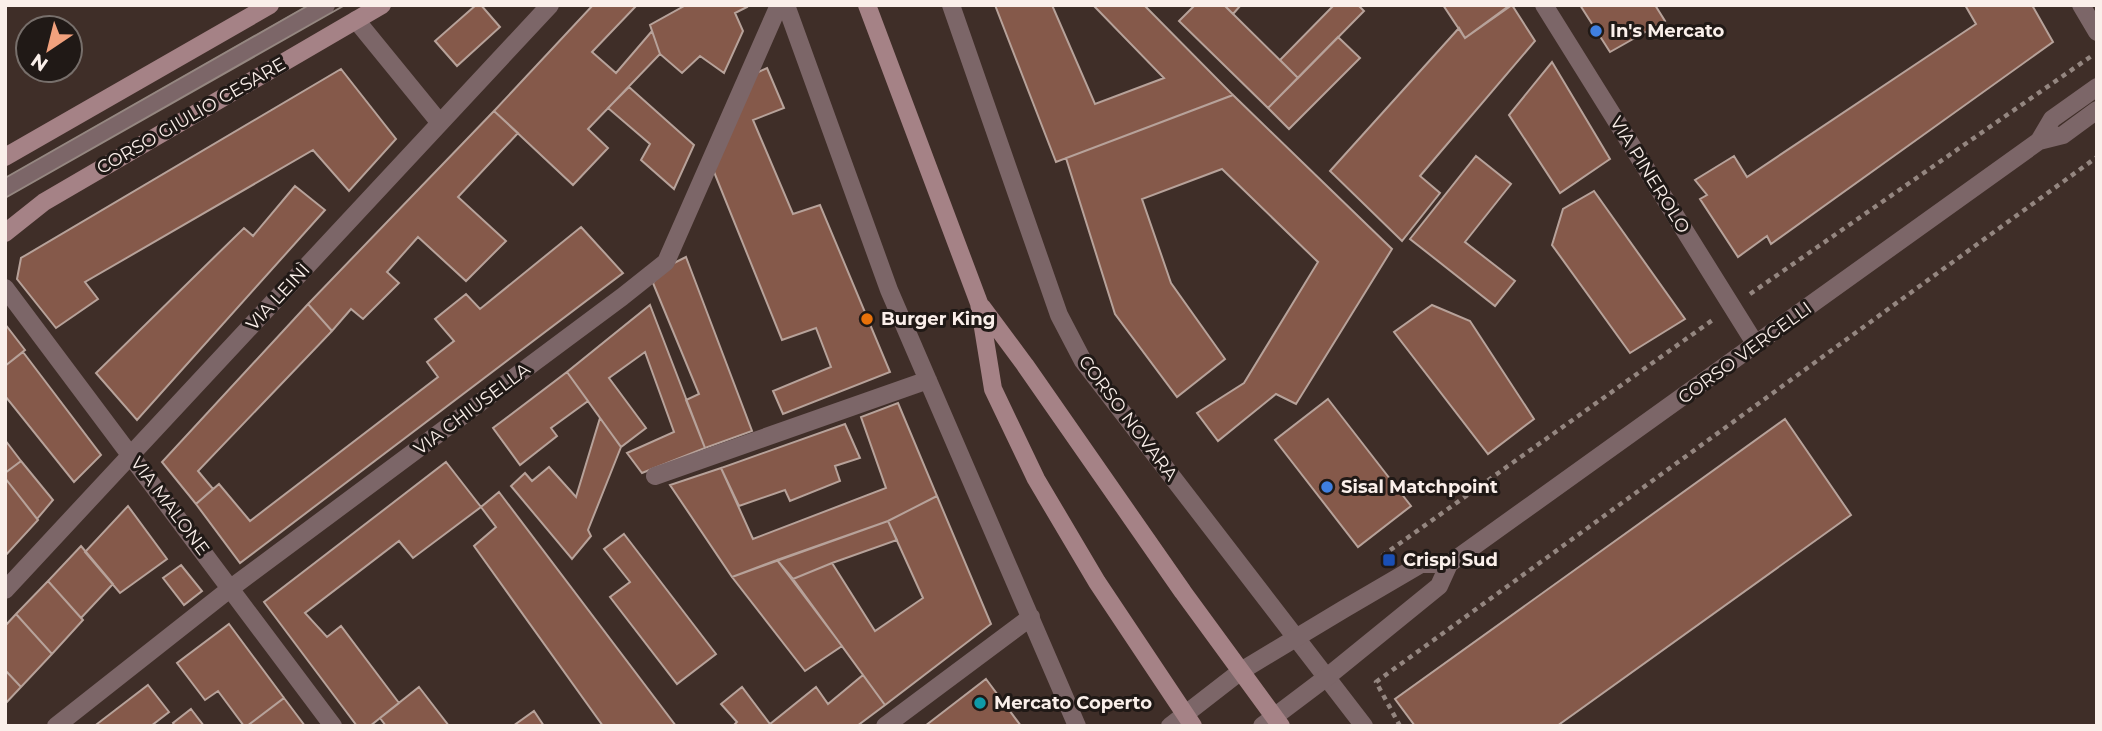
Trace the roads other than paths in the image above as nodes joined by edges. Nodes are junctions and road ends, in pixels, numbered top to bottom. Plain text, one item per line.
1 (270, 5) edge
2 (326, 5) edge
3 (382, 5) edge
4 (550, 5) edge
5 (779, 5) edge
6 (786, 5) edge
7 (867, 5) edge
8 (951, 5) edge
9 (1544, 5) edge
10 (2081, 5) edge
11 (356, 20) junction
12 (2097, 32) edge
13 (2097, 87) edge
14 (2097, 110) edge
15 (440, 123) junction
16 (2039, 141) junction
17 (5, 158) edge
18 (5, 188) edge
19 (5, 233) edge
20 (5, 288) edge
21 (979, 303) junction
22 (1756, 345) junction
23 (928, 380) junction
24 (131, 455) junction
25 (655, 476) dead end
26 (1449, 564) junction
27 (231, 588) junction
28 (5, 590) edge
29 (1031, 617) junction
30 (1297, 637) junction
31 (1241, 671) junction
32 (1327, 677) junction
33 (1189, 720) edge
34 (1273, 723) edge
35 (56, 726) edge
36 (333, 726) edge
37 (885, 726) edge
38 (1077, 726) edge
39 (1170, 726) edge
40 (1364, 726) edge

1 - 17 main road
2 - 18 street, CORSO GIULIO CESARE
3 - 11 main road, CORSO GIULIO CESARE
4 - 15 street, VIA LEINÌ
5 - 27 street, VIA CHIUSELLA
6 - 23 street
7 - 21 main road
8 - 30 street, CORSO NOVARA
9 - 22 street, VIA PINEROLO
10 - 12 street
11 - 15 street
11 - 19 main road, CORSO GIULIO CESARE
13 - 16 street, CORSO VERCELLI
14 - 16 street, CORSO VERCELLI
15 - 24 street, VIA LEINÌ
16 - 22 street, CORSO VERCELLI
20 - 24 street, VIA MALONE
21 - 31 main road
21 - 33 main road
22 - 26 street, CORSO VERCELLI
23 - 25 street
23 - 29 street
24 - 27 street, VIA MALONE
24 - 28 street, VIA LEINÌ
26 - 30 street, CORSO VERCELLI
26 - 32 street, CORSO VERCELLI
27 - 35 street, VIA CHIUSELLA
27 - 36 street, VIA MALONE
29 - 37 street
29 - 38 street
30 - 31 street, CORSO VERCELLI
30 - 32 street, CORSO NOVARA
31 - 33 street, CORSO VERCELLI
31 - 34 main road
32 - 34 street, CORSO VERCELLI
32 - 40 street, CORSO NOVARA
33 - 39 street, CORSO VERCELLI

